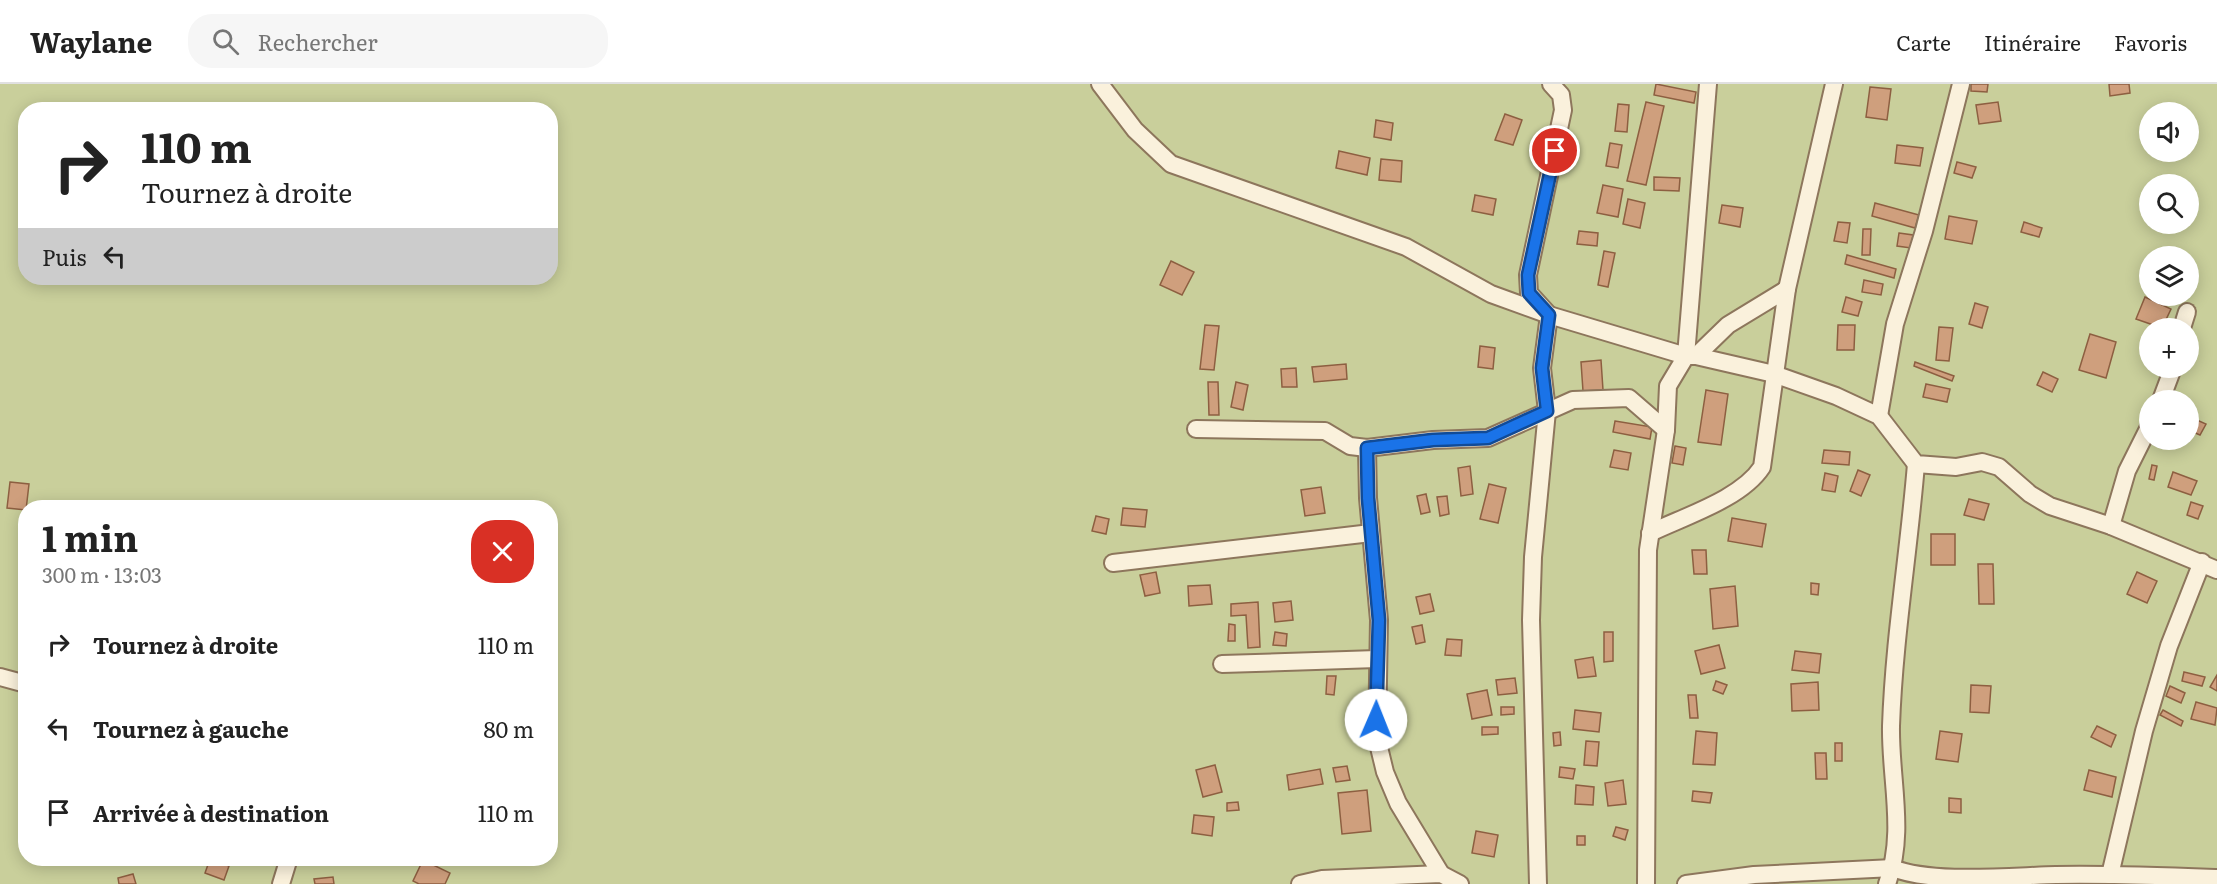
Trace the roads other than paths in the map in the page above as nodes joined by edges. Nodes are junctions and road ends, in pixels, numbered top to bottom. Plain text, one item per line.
1 (1100, 84) edge
2 (1551, 84) edge
3 (1708, 84) edge
4 (1834, 84) edge
5 (1961, 84) edge
6 (1786, 289) junction
7 (2187, 312) dead end
8 (1549, 315) junction
9 (2185, 318) edge
10 (1691, 356) junction
11 (1774, 374) junction
12 (1547, 411) junction
13 (1879, 416) junction
14 (1196, 429) dead end
15 (1666, 430) junction
16 (2139, 447) edge
17 (1367, 448) junction
18 (1916, 464) junction
19 (2111, 526) junction
20 (1650, 532) junction
21 (1371, 533) junction
22 (1113, 562) dead end
23 (2213, 567) edge
24 (1377, 659) junction
25 (1222, 664) dead end
26 (0, 677) edge
27 (18, 682) edge
28 (287, 866) edge
29 (1441, 874) junction
30 (2110, 875) junction
31 (1890, 876) edge
32 (2217, 878) edge
33 (281, 884) edge
34 (1300, 884) edge
35 (1460, 884) edge
36 (1538, 884) edge
37 (1646, 884) edge
38 (1686, 884) edge

1 - 8 street
2 - 8 street
3 - 10 street
4 - 6 street
5 - 13 street
6 - 10 street
6 - 11 street
7 - 9 street
8 - 10 street
8 - 12 street
10 - 11 street
10 - 15 street
11 - 13 street
11 - 20 street
12 - 15 street
12 - 17 street
12 - 36 street
13 - 18 street
14 - 17 street
15 - 20 street
16 - 19 street
17 - 21 street
18 - 19 street
18 - 31 street
19 - 23 street
20 - 37 street
21 - 22 street
21 - 24 street
23 - 30 street
24 - 25 street
24 - 29 street
26 - 27 street
28 - 33 street
29 - 34 street
29 - 35 street
30 - 31 street
30 - 32 street
31 - 38 street

